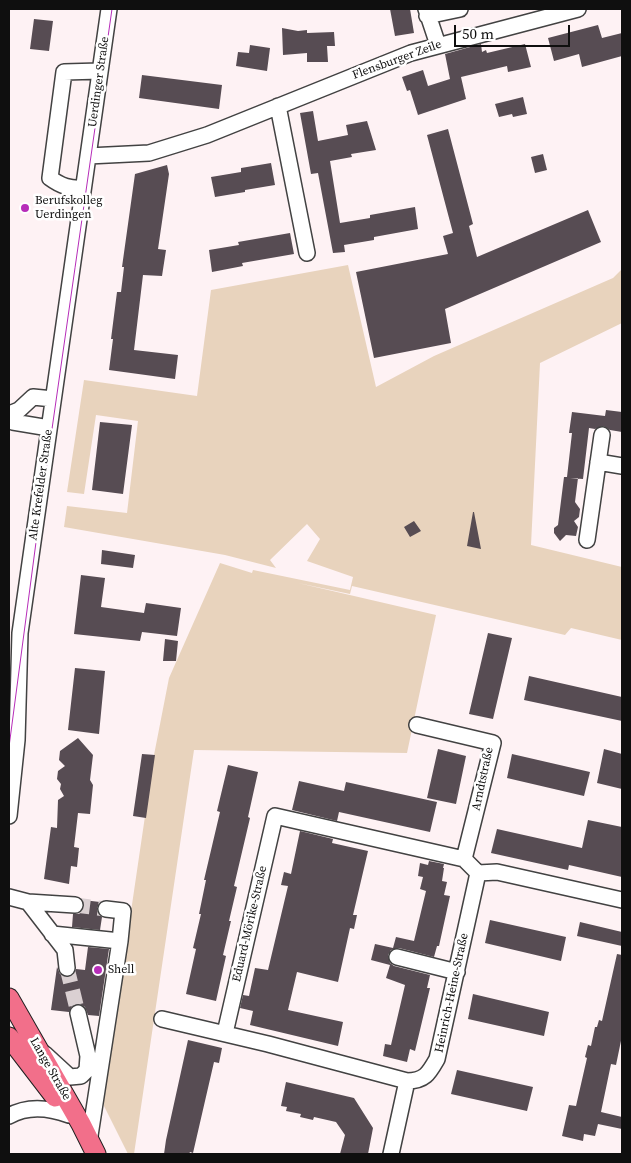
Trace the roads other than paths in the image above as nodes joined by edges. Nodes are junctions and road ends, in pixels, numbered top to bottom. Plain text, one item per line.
1 (109, 9) edge
2 (460, 9) edge
3 (578, 9) edge
4 (426, 13) edge
5 (438, 45) junction
6 (100, 71) junction
7 (278, 106) junction
8 (88, 156) junction
9 (83, 188) junction
10 (307, 254) dead end
11 (53, 398) junction
12 (9, 414) edge
13 (9, 420) edge
14 (49, 428) junction
15 (602, 435) dead end
16 (598, 462) junction
17 (622, 466) edge
18 (587, 540) dead end
19 (20, 633) junction
20 (9, 666) edge
21 (9, 725) edge
22 (418, 725) dead end
23 (9, 816) edge
24 (464, 859) junction
25 (478, 872) junction
26 (9, 897) edge
27 (622, 900) edge
28 (28, 902) junction
29 (74, 905) tunnel mouth
30 (106, 909) tunnel mouth
31 (52, 934) junction
32 (120, 941) junction
33 (397, 957) dead end
34 (67, 968) tunnel mouth
35 (457, 972) junction
36 (9, 998) edge
37 (78, 1014) tunnel mouth
38 (162, 1019) dead end
39 (224, 1033) junction
40 (9, 1036) edge
41 (39, 1048) junction
42 (88, 1056) junction
43 (407, 1081) junction
44 (98, 1086) junction
45 (69, 1115) junction
46 (9, 1116) edge
47 (92, 1148) edge
48 (391, 1154) edge

1 - 6 street, Uerdinger Straße
2 - 4 street
3 - 5 street, Flensburger Zeile
4 - 5 street
5 - 7 street, Flensburger Zeile
6 - 8 street, Uerdinger Straße
6 - 9 street
7 - 8 street, Flensburger Zeile
7 - 10 street
8 - 9 street, Alte Krefelder Straße
9 - 11 street, Alte Krefelder Straße
11 - 12 street
11 - 14 street, Alte Krefelder Straße
13 - 14 street
14 - 19 street, Alte Krefelder Straße
15 - 16 street
16 - 17 street
16 - 18 street
19 - 20 street
19 - 21 street
19 - 23 street, Alte Krefelder Straße
22 - 24 street, Arndtstraße
24 - 25 street
24 - 39 street, Eduard-Mörike-Straße
25 - 27 street
25 - 35 street, Heinrich-Heine-Straße
26 - 28 street
28 - 29 street
28 - 31 street
30 - 32 street
31 - 32 street
31 - 34 street
32 - 44 street
33 - 35 street
35 - 43 street, Heinrich-Heine-Straße
36 - 41 main road, Lange Straße
37 - 42 street
38 - 39 street
39 - 43 street
40 - 45 main road, Lange Straße
41 - 42 street
41 - 47 main road, Lange Straße
42 - 44 street
43 - 48 street
44 - 47 street
45 - 46 street
45 - 47 main road, Lange Straße

